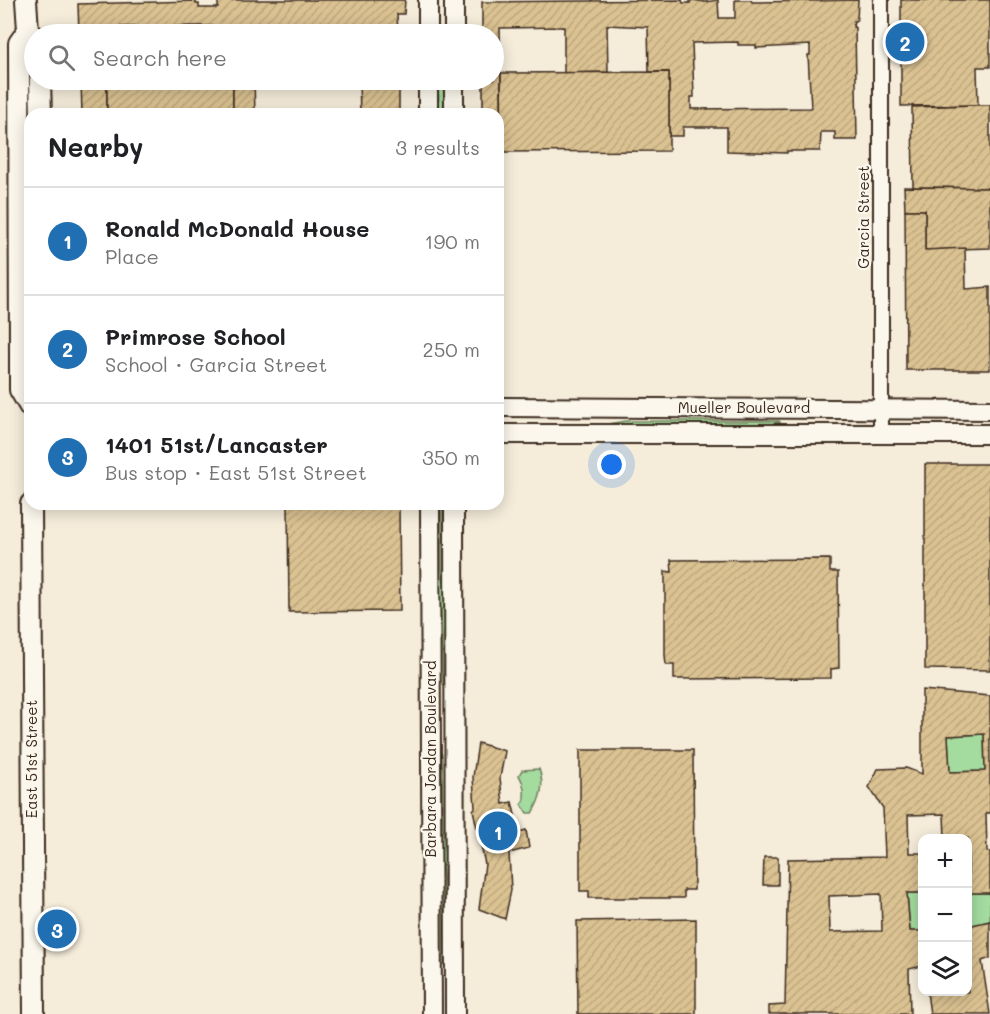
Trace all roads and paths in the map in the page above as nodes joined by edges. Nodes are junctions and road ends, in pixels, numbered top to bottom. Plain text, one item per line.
1 (26, 0) edge
2 (428, 0) edge
3 (454, 0) edge
4 (881, 0) edge
5 (30, 24) edge
6 (428, 24) edge
7 (454, 24) edge
8 (24, 39) edge
9 (40, 90) edge
10 (428, 90) edge
11 (454, 90) edge
12 (41, 108) edge
13 (428, 108) edge
14 (454, 108) edge
15 (24, 397) edge
16 (504, 407) edge
17 (881, 409) junction
18 (990, 410) edge
19 (881, 434) junction
20 (990, 434) edge
21 (504, 435) edge
22 (31, 510) edge
23 (430, 510) edge
24 (454, 510) edge
25 (34, 1014) edge
26 (432, 1014) edge
27 (455, 1014) edge

1 - 5 main road
2 - 6 street
3 - 7 street
4 - 17 street, Garcia Street
8 - 15 main road
9 - 12 main road
10 - 13 street
11 - 14 street
16 - 17 street, Mueller Boulevard
17 - 18 street, Mueller Boulevard
17 - 19 street, Garcia Street
19 - 20 street, Mueller Boulevard
19 - 21 street, Mueller Boulevard
22 - 25 main road, East 51st Street
23 - 26 street, Barbara Jordan Boulevard
24 - 27 street, Barbara Jordan Boulevard

